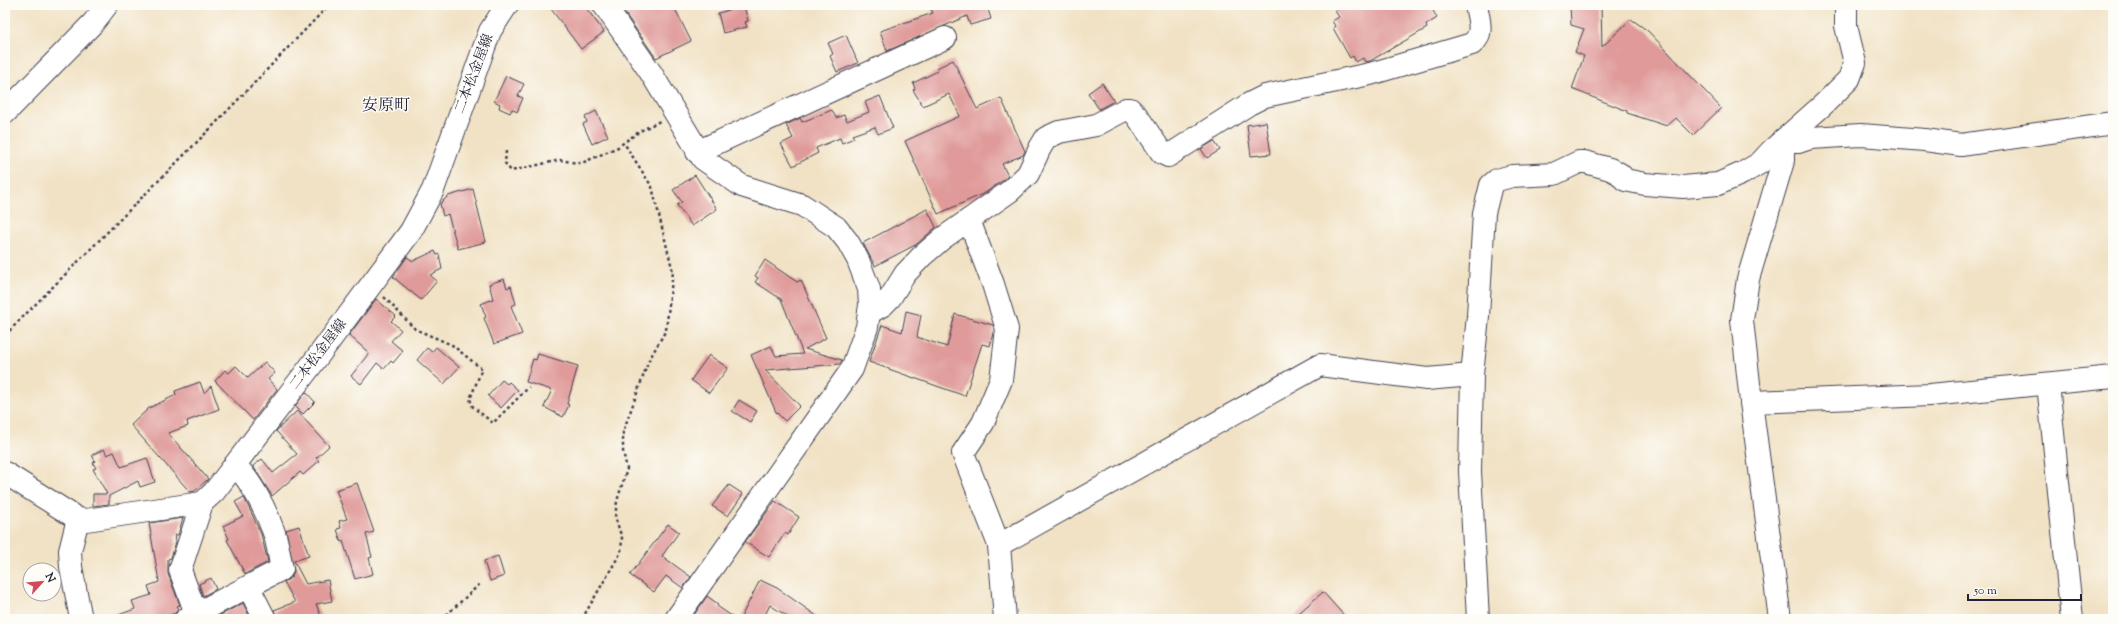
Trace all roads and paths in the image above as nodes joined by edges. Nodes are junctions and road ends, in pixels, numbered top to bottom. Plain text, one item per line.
1 (107, 5) edge
2 (329, 5) edge
3 (507, 5) edge
4 (604, 5) edge
5 (1476, 5) edge
6 (1846, 5) edge
7 (945, 38) dead end
8 (5, 113) edge
9 (674, 113) junction
10 (2113, 123) edge
11 (1783, 140) junction
12 (624, 143) junction
13 (506, 151) dead end
14 (697, 152) junction
15 (969, 220) junction
16 (371, 284) junction
17 (869, 312) junction
18 (5, 335) edge
19 (1472, 374) junction
20 (2113, 377) edge
21 (2048, 384) junction
22 (529, 387) dead end
23 (1751, 402) junction
24 (235, 465) junction
25 (5, 473) edge
26 (202, 503) junction
27 (78, 519) junction
28 (999, 545) junction
29 (481, 583) dead end
30 (249, 588) junction
31 (193, 618) edge
32 (81, 619) edge
33 (265, 619) edge
34 (442, 619) edge
35 (582, 619) edge
36 (676, 619) edge
37 (1005, 619) edge
38 (1478, 619) edge
39 (1780, 619) edge
40 (2072, 619) edge

1 - 8 street
2 - 18 path
3 - 16 street, 二本松金屋線
4 - 9 street
5 - 15 street
6 - 11 street
7 - 14 street
9 - 12 path
9 - 14 street
10 - 11 street
11 - 19 street
11 - 23 street
12 - 13 path
12 - 35 path
14 - 17 street
15 - 17 street
15 - 28 street
16 - 22 path
16 - 24 street, 二本松金屋線
17 - 36 street
19 - 28 street
19 - 38 street
20 - 21 street
21 - 23 street
21 - 40 street
23 - 39 street
24 - 26 street, 二本松金屋線
24 - 30 street
25 - 27 street
26 - 27 street
26 - 31 street
27 - 32 street
28 - 37 street
29 - 34 path
30 - 31 street
30 - 33 street

